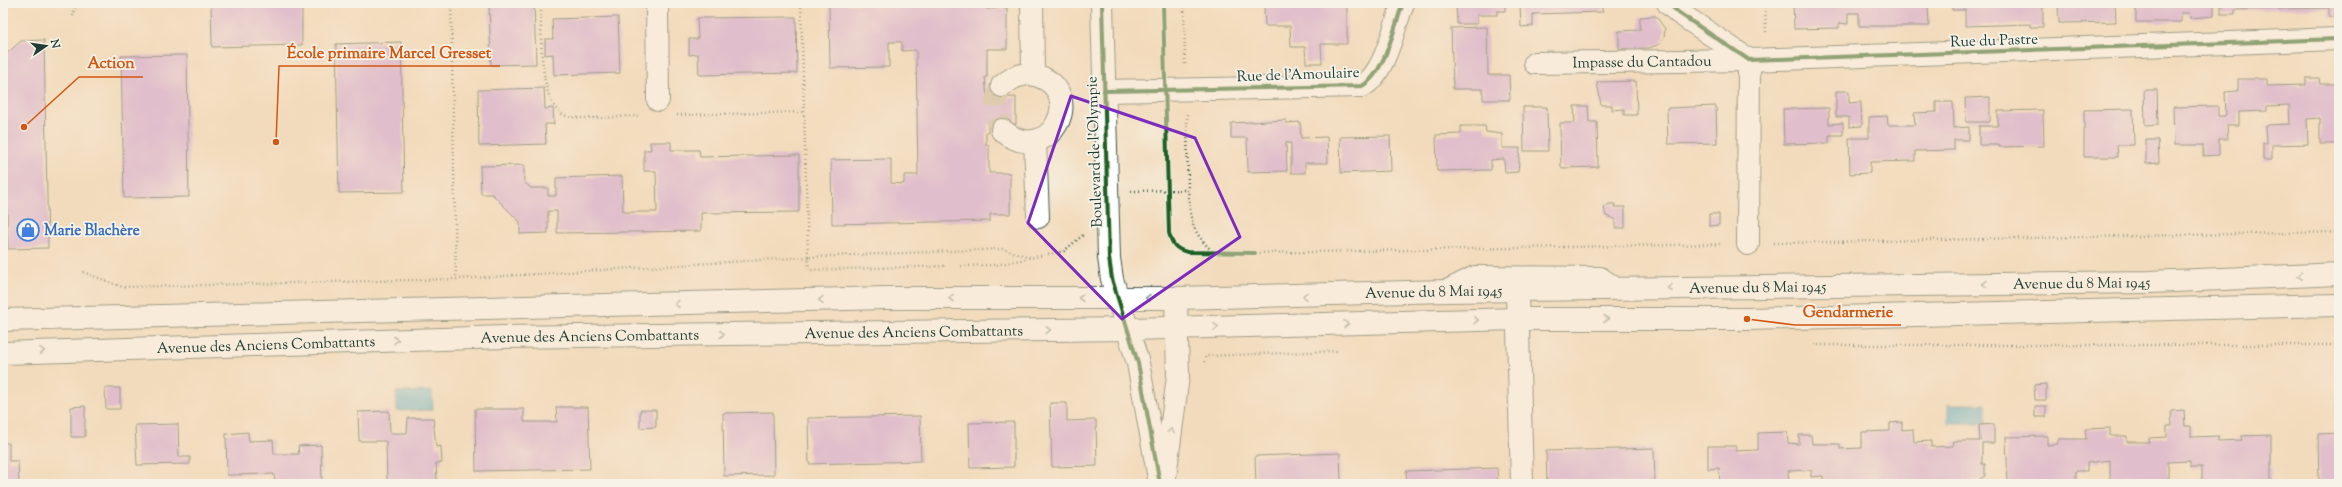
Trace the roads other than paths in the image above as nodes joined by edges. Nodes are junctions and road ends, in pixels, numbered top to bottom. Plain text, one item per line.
1 (657, 3) edge
2 (1032, 3) edge
3 (1102, 3) edge
4 (1404, 3) edge
5 (1668, 3) edge
6 (2339, 39) edge
7 (1758, 60) junction
8 (1535, 63) dead end
9 (1033, 74) junction
10 (1002, 86) tunnel mouth
11 (1104, 91) junction
12 (658, 100) dead end
13 (1002, 130) tunnel mouth
14 (1035, 141) junction
15 (1038, 217) dead end
16 (1748, 244) road end
17 (2339, 274) edge
18 (1616, 289) junction
19 (1447, 291) junction
20 (1517, 291) junction
21 (1120, 298) junction
22 (1176, 298) junction
23 (2339, 305) edge
24 (1518, 319) junction
25 (3, 320) edge
26 (1177, 328) junction
27 (1129, 329) junction
28 (3, 353) edge
29 (1160, 484) edge
30 (1164, 484) edge
31 (1522, 484) edge

1 - 12 main road
2 - 9 main road
3 - 11 main road, Boulevard de l'Olympie
4 - 11 main road, Rue de l'Amoulaire
5 - 7 main road
6 - 7 main road, Rue du Pastre
7 - 8 main road, Impasse du Cantadou
7 - 16 main road
9 - 10 main road
9 - 14 main road
11 - 21 main road, Boulevard de l'Olympie
13 - 14 main road
14 - 15 main road
17 -> 18 main road, Avenue du 8 Mai 1945
18 - 19 main road
18 - 20 main road, Avenue du 8 Mai 1945
19 - 20 main road, Avenue du 8 Mai 1945
19 -> 22 main road, Avenue du 8 Mai 1945
20 - 24 main road
22 -> 21 main road, Avenue des Anciens Combattants
21 -> 25 main road, Avenue des Anciens Combattants
21 - 27 main road, Boulevard de l'Olympie
22 - 26 main road
24 -> 23 main road, Avenue du 8 Mai 1945
26 -> 24 main road, Avenue du 8 Mai 1945
24 - 31 main road
26 - 27 main road, Avenue des Anciens Combattants
30 -> 26 main road
28 -> 27 main road, Avenue des Anciens Combattants
27 - 29 main road, Boulevard de l'Olympie

